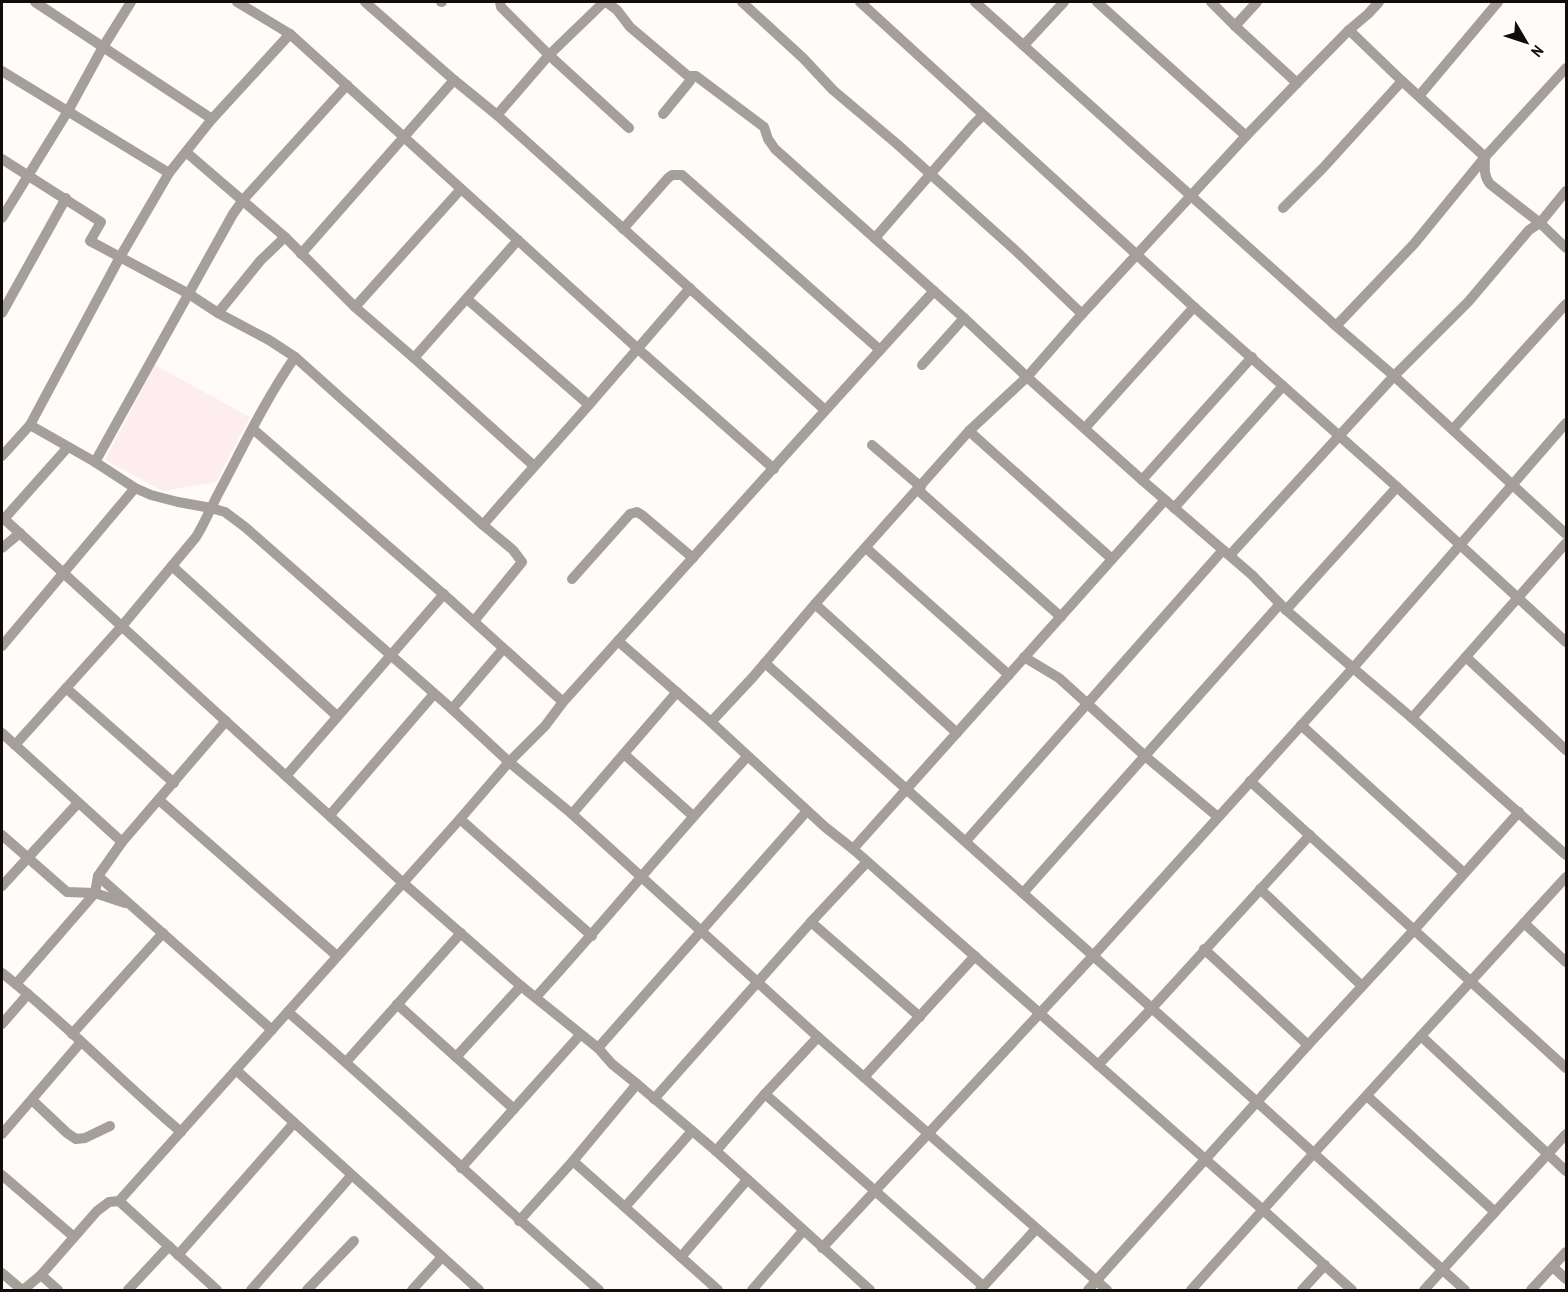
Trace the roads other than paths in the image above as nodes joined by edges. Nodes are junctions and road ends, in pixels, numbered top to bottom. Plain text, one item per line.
1 (38, 2) edge
2 (131, 2) edge
3 (237, 2) edge
4 (500, 2) edge
5 (605, 2) edge
6 (742, 2) edge
7 (860, 2) edge
8 (975, 2) edge
9 (1064, 2) edge
10 (1097, 2) edge
11 (1211, 2) edge
12 (1257, 2) edge
13 (1379, 2) edge
14 (1498, 2) edge
15 (373, 4) edge
16 (1235, 26) junction
17 (1349, 30) junction
18 (290, 34) junction
19 (1024, 45) junction
20 (103, 47) junction
21 (549, 56) junction
22 (1566, 68) edge
23 (2, 71) edge
24 (692, 76) junction
25 (454, 80) junction
26 (1402, 81) junction
27 (1296, 83) junction
28 (347, 85) junction
29 (1419, 96) junction
30 (68, 111) junction
31 (663, 114) dead end
32 (496, 115) junction
33 (983, 115) junction
34 (213, 119) junction
35 (629, 128) dead end
36 (1246, 136) junction
37 (403, 137) junction
38 (186, 152) junction
39 (1485, 157) junction
40 (2, 159) edge
41 (169, 173) junction
42 (930, 174) junction
43 (28, 175) junction
44 (461, 189) junction
45 (1566, 191) edge
46 (1192, 196) junction
47 (66, 198) junction
48 (243, 200) junction
49 (1283, 208) dead end
50 (2, 218) edge
51 (1540, 223) junction
52 (623, 230) junction
53 (285, 237) junction
54 (875, 238) junction
55 (518, 240) junction
56 (1566, 248) edge
57 (302, 254) junction
58 (1136, 255) junction
59 (120, 257) junction
60 (690, 288) junction
61 (934, 291) junction
62 (189, 294) junction
63 (467, 298) junction
64 (1566, 304) edge
65 (356, 308) junction
66 (1194, 308) junction
67 (2, 313) edge
68 (218, 314) junction
69 (1082, 314) junction
70 (964, 318) junction
71 (1336, 326) junction
72 (637, 348) junction
73 (880, 350) junction
74 (295, 357) junction
75 (1252, 357) junction
76 (414, 358) junction
77 (922, 365) dead end
78 (1394, 376) junction
79 (1027, 377) junction
80 (1283, 386) junction
81 (589, 405) junction
82 (825, 410) junction
83 (1566, 423) edge
84 (30, 424) junction
85 (1085, 428) junction
86 (253, 429) junction
87 (1452, 429) junction
88 (969, 431) junction
89 (1339, 435) junction
90 (872, 445) dead end
91 (68, 447) junction
92 (2, 456) edge
93 (95, 462) junction
94 (533, 465) junction
95 (774, 468) junction
96 (1142, 480) junction
97 (1512, 484) junction
98 (1397, 487) junction
99 (135, 488) junction
100 (919, 488) junction
101 (1169, 504) junction
102 (211, 508) junction
103 (3, 518) edge
104 (483, 525) junction
105 (20, 533) junction
106 (1566, 534) edge
107 (1566, 543) edge
108 (1460, 544) junction
109 (2, 548) edge
110 (866, 548) junction
111 (1227, 553) junction
112 (693, 558) junction
113 (1112, 559) junction
114 (172, 566) junction
115 (64, 573) junction
116 (572, 579) dead end
117 (444, 594) junction
118 (1518, 599) junction
119 (815, 604) junction
120 (1283, 607) junction
121 (1061, 617) junction
122 (474, 621) junction
123 (122, 626) junction
124 (4, 639) edge
125 (618, 641) junction
126 (1566, 642) edge
127 (503, 649) junction
128 (390, 654) junction
129 (1024, 657) junction
130 (1466, 657) junction
131 (765, 663) junction
132 (1353, 668) junction
133 (1009, 675) junction
134 (66, 688) junction
135 (677, 692) junction
136 (434, 694) junction
137 (563, 702) junction
138 (1087, 704) junction
139 (452, 709) junction
140 (337, 716) junction
141 (1412, 718) junction
142 (226, 721) junction
143 (711, 722) junction
144 (1301, 725) junction
145 (957, 732) junction
146 (2, 733) edge
147 (15, 745) junction
148 (1566, 750) edge
149 (624, 754) junction
150 (1145, 756) junction
151 (747, 757) junction
152 (509, 762) junction
153 (286, 776) junction
154 (1250, 781) junction
155 (174, 783) junction
156 (906, 789) junction
157 (159, 800) junction
158 (78, 803) junction
159 (807, 811) junction
160 (1519, 812) junction
161 (572, 814) junction
162 (330, 815) junction
163 (693, 816) junction
164 (1218, 817) junction
165 (460, 819) junction
166 (2, 835) edge
167 (1310, 835) junction
168 (966, 841) junction
169 (122, 842) junction
170 (853, 849) junction
171 (1566, 855) edge
172 (27, 857) junction
173 (867, 862) junction
174 (1464, 873) junction
175 (98, 876) junction
176 (1566, 877) edge
177 (641, 878) junction
178 (402, 882) junction
179 (2, 886) edge
180 (1260, 890) junction
181 (95, 893) junction
182 (1023, 893) junction
183 (131, 905) junction
184 (811, 922) junction
185 (1524, 923) junction
186 (1414, 930) junction
187 (699, 931) junction
188 (163, 933) junction
189 (462, 933) junction
190 (592, 936) junction
191 (1204, 949) junction
192 (337, 956) junction
193 (975, 956) junction
194 (1093, 956) junction
195 (1566, 962) edge
196 (2, 973) edge
197 (1472, 981) junction
198 (758, 983) junction
199 (16, 984) junction
200 (521, 986) junction
201 (1362, 986) junction
202 (28, 994) junction
203 (536, 997) junction
204 (397, 1004) junction
205 (1152, 1008) junction
206 (288, 1012) junction
207 (1039, 1014) junction
208 (920, 1017) junction
209 (2, 1024) edge
210 (272, 1030) junction
211 (580, 1035) junction
212 (1420, 1036) junction
213 (818, 1037) junction
214 (76, 1038) junction
215 (1308, 1045) junction
216 (597, 1048) junction
217 (456, 1056) junction
218 (346, 1062) junction
219 (1098, 1065) junction
220 (1566, 1068) edge
221 (236, 1070) junction
222 (864, 1077) junction
223 (637, 1084) junction
224 (765, 1094) junction
225 (1367, 1096) junction
226 (32, 1100) junction
227 (654, 1100) junction
228 (1257, 1102) junction
229 (514, 1109) junction
230 (294, 1123) junction
231 (110, 1126) dead end
232 (692, 1131) junction
233 (181, 1132) junction
234 (2, 1134) edge
235 (928, 1134) junction
236 (1566, 1134) edge
237 (716, 1151) junction
238 (1314, 1153) junction
239 (1548, 1154) junction
240 (1205, 1160) junction
241 (573, 1161) junction
242 (461, 1168) junction
243 (1566, 1171) edge
244 (2, 1175) edge
245 (351, 1176) junction
246 (747, 1180) junction
247 (874, 1191) junction
248 (119, 1201) junction
249 (625, 1207) junction
250 (1263, 1210) junction
251 (1495, 1212) junction
252 (519, 1221) junction
253 (1036, 1229) junction
254 (803, 1231) junction
255 (74, 1237) junction
256 (354, 1241) dead end
257 (169, 1246) junction
258 (822, 1248) junction
259 (1566, 1252) edge
260 (178, 1255) junction
261 (442, 1257) junction
262 (681, 1257) junction
263 (1325, 1265) junction
264 (1553, 1267) junction
265 (1443, 1270) junction
266 (2, 1273) edge
267 (41, 1275) junction
268 (1566, 1279) edge
269 (1097, 1281) junction
270 (982, 1288) edge
271 (23, 1290) edge
272 (58, 1290) edge
273 (128, 1290) edge
274 (217, 1290) edge
275 (251, 1290) edge
276 (307, 1290) edge
277 (412, 1290) edge
278 (478, 1290) edge
279 (599, 1290) edge
280 (718, 1290) edge
281 (752, 1290) edge
282 (870, 1290) edge
283 (1088, 1290) edge
284 (1107, 1290) edge
285 (1191, 1290) edge
286 (1302, 1290) edge
287 (1352, 1290) edge
288 (1424, 1290) edge
289 (1465, 1290) edge
290 (1531, 1290) edge

1 - 20 street
2 - 20 street
3 - 18 street
4 - 21 street
5 - 21 street
5 - 24 street
6 - 42 street
7 - 33 street
8 - 19 street
9 - 19 street
10 - 36 street
11 - 16 street
12 - 16 street
13 - 17 street
14 - 29 street
15 - 25 street
16 - 27 street
17 - 26 street
17 - 27 street
18 - 28 street
18 - 34 street
19 - 46 street
20 - 30 street
20 - 34 street
21 - 32 street
21 - 35 street
22 - 39 street
23 - 30 street
24 - 31 street
24 - 54 street
25 - 32 street
25 - 37 street
26 - 29 street
26 - 49 street
27 - 36 street
28 - 37 street
28 - 48 street
29 - 39 street
30 - 41 street
30 - 43 street
32 - 52 street
33 - 42 street
33 - 58 street
34 - 38 street
36 - 46 street
37 - 44 street
37 - 57 street
38 - 41 street
38 - 48 street
39 - 51 street
39 - 71 street
40 - 43 street
41 - 59 street
42 - 54 street
42 - 69 street
43 - 47 street
43 - 50 street
44 - 55 street
44 - 65 street
45 - 51 street
46 - 58 street
46 - 71 street
47 - 59 street
47 - 67 street
48 - 53 street
48 - 62 street
51 - 56 street
51 - 78 street
52 - 60 street
52 - 73 street
53 - 57 street
53 - 68 street
54 - 61 street
55 - 63 street
55 - 72 street
57 - 65 street
58 - 66 street
58 - 69 street
59 - 62 street
59 - 84 street
60 - 72 street
60 - 82 street
61 - 70 street
61 - 73 street
62 - 68 street
62 - 93 street
63 - 76 street
63 - 81 street
64 - 87 street
65 - 76 street
66 - 75 street
66 - 85 street
68 - 74 street
69 - 79 street
70 - 77 street
70 - 79 street
71 - 78 street
72 - 81 street
72 - 95 street
73 - 82 street
74 - 86 street
74 - 104 street
75 - 80 street
75 - 96 street
76 - 94 street
78 - 87 street
78 - 89 street
79 - 85 street
79 - 88 street
80 - 89 street
80 - 101 street
81 - 94 street
82 - 95 street
83 - 97 street
84 - 91 street
84 - 92 street
85 - 96 street
86 - 102 street
86 - 117 street
87 - 97 street
88 - 100 street
88 - 113 street
89 - 98 street
89 - 111 street
90 - 100 street
91 - 93 street
91 - 103 street
93 - 99 street
94 - 104 street
95 - 112 street
96 - 101 street
97 - 106 street
97 - 108 street
98 - 108 street
98 - 120 street
99 - 102 street
99 - 115 street
100 - 110 street
100 - 121 street
101 - 111 street
101 - 113 street
102 - 114 street
102 - 128 street
103 - 105 street
104 - 122 street
105 - 109 street
105 - 115 street
107 - 118 street
108 - 118 street
108 - 132 street
110 - 119 street
110 - 133 street
111 - 120 street
111 - 138 street
112 - 116 street
112 - 125 street
113 - 121 street
114 - 123 street
114 - 140 street
115 - 123 street
115 - 124 street
117 - 122 street
117 - 128 street
118 - 126 street
118 - 130 street
119 - 131 street
119 - 145 street
120 - 132 street
120 - 150 street
121 - 129 street
122 - 127 street
123 - 134 street
123 - 142 street
125 - 135 street
125 - 137 street
127 - 137 street
127 - 139 street
128 - 136 street
128 - 140 street
129 - 133 street
129 - 138 street
130 - 141 street
130 - 148 street
131 - 143 street
131 - 156 street
132 - 141 street
132 - 144 street
133 - 145 street
134 - 147 street
134 - 155 street
135 - 143 street
135 - 149 street
136 - 139 street
136 - 162 street
137 - 152 street
138 - 150 street
138 - 168 street
139 - 152 street
140 - 153 street
141 - 160 street
142 - 153 street
142 - 155 street
143 - 151 street
144 - 154 street
144 - 174 street
145 - 156 street
146 - 147 street
147 - 158 street
149 - 161 street
149 - 163 street
150 - 164 street
150 - 182 street
151 - 159 street
151 - 163 street
152 - 161 street
152 - 165 street
153 - 162 street
154 - 164 street
154 - 167 street
155 - 157 street
156 - 168 street
156 - 170 street
157 - 169 street
157 - 192 street
158 - 169 street
158 - 172 street
159 - 170 street
159 - 187 street
160 - 171 street
160 - 174 street
161 - 177 street
162 - 178 street
163 - 177 street
164 - 194 street
165 - 178 street
165 - 190 street
166 - 172 street
167 - 180 street
167 - 186 street
168 - 182 street
169 - 175 street
170 - 173 street
172 - 179 street
172 - 181 street
173 - 184 street
173 - 193 street
174 - 186 street
175 - 181 street
175 - 183 street
176 - 185 street
177 - 187 street
177 - 190 street
178 - 189 street
178 - 192 street
180 - 191 street
180 - 201 street
181 - 183 street
181 - 199 street
182 - 194 street
183 - 188 street
184 - 198 street
184 - 208 street
185 - 195 street
185 - 197 street
186 - 197 street
186 - 201 street
187 - 198 street
187 - 216 street
188 - 210 street
188 - 214 street
189 - 200 street
189 - 204 street
190 - 203 street
191 - 205 street
191 - 215 street
192 - 206 street
193 - 207 street
193 - 208 street
194 - 205 street
194 - 207 street
196 - 199 street
197 - 212 street
197 - 220 street
198 - 213 street
198 - 227 street
199 - 202 street
200 - 203 street
200 - 217 street
201 - 215 street
202 - 209 street
202 - 214 street
203 - 211 street
204 - 217 street
204 - 218 street
205 - 219 street
205 - 228 street
206 - 210 street
206 - 218 street
207 - 219 street
207 - 235 street
208 - 222 street
210 - 221 street
211 - 216 street
211 - 229 street
212 - 225 street
212 - 239 street
213 - 222 street
213 - 224 street
214 - 226 street
214 - 233 street
215 - 228 street
216 - 223 street
217 - 229 street
218 - 242 street
219 - 240 street
221 - 230 street
221 - 233 street
222 - 235 street
223 - 227 street
223 - 241 street
224 - 237 street
224 - 247 street
225 - 238 street
225 - 251 street
226 - 231 street
226 - 234 street
227 - 232 street
228 - 238 street
228 - 240 street
229 - 242 street
230 - 245 street
230 - 260 street
232 - 237 street
232 - 249 street
233 - 248 street
235 - 247 street
235 - 253 street
236 - 239 street
237 - 246 street
238 - 250 street
238 - 265 street
239 - 243 street
239 - 251 street
240 - 250 street
240 - 269 street
241 - 249 street
241 - 252 street
242 - 252 street
244 - 255 street
245 - 261 street
245 - 275 street
246 - 254 street
246 - 262 street
247 - 258 street
247 - 270 street
248 - 255 street
248 - 257 street
249 - 262 street
250 - 263 street
250 - 285 street
251 - 265 street
252 - 279 street
253 - 269 street
253 - 270 street
254 - 258 street
254 - 281 street
255 - 267 street
256 - 276 street
257 - 260 street
257 - 273 street
258 - 282 street
259 - 264 street
260 - 274 street
261 - 277 street
261 - 278 street
262 - 280 street
263 - 286 street
263 - 287 street
264 - 268 street
264 - 290 street
265 - 288 street
265 - 289 street
266 - 271 street
267 - 271 street
267 - 272 street
269 - 283 street
269 - 284 street

